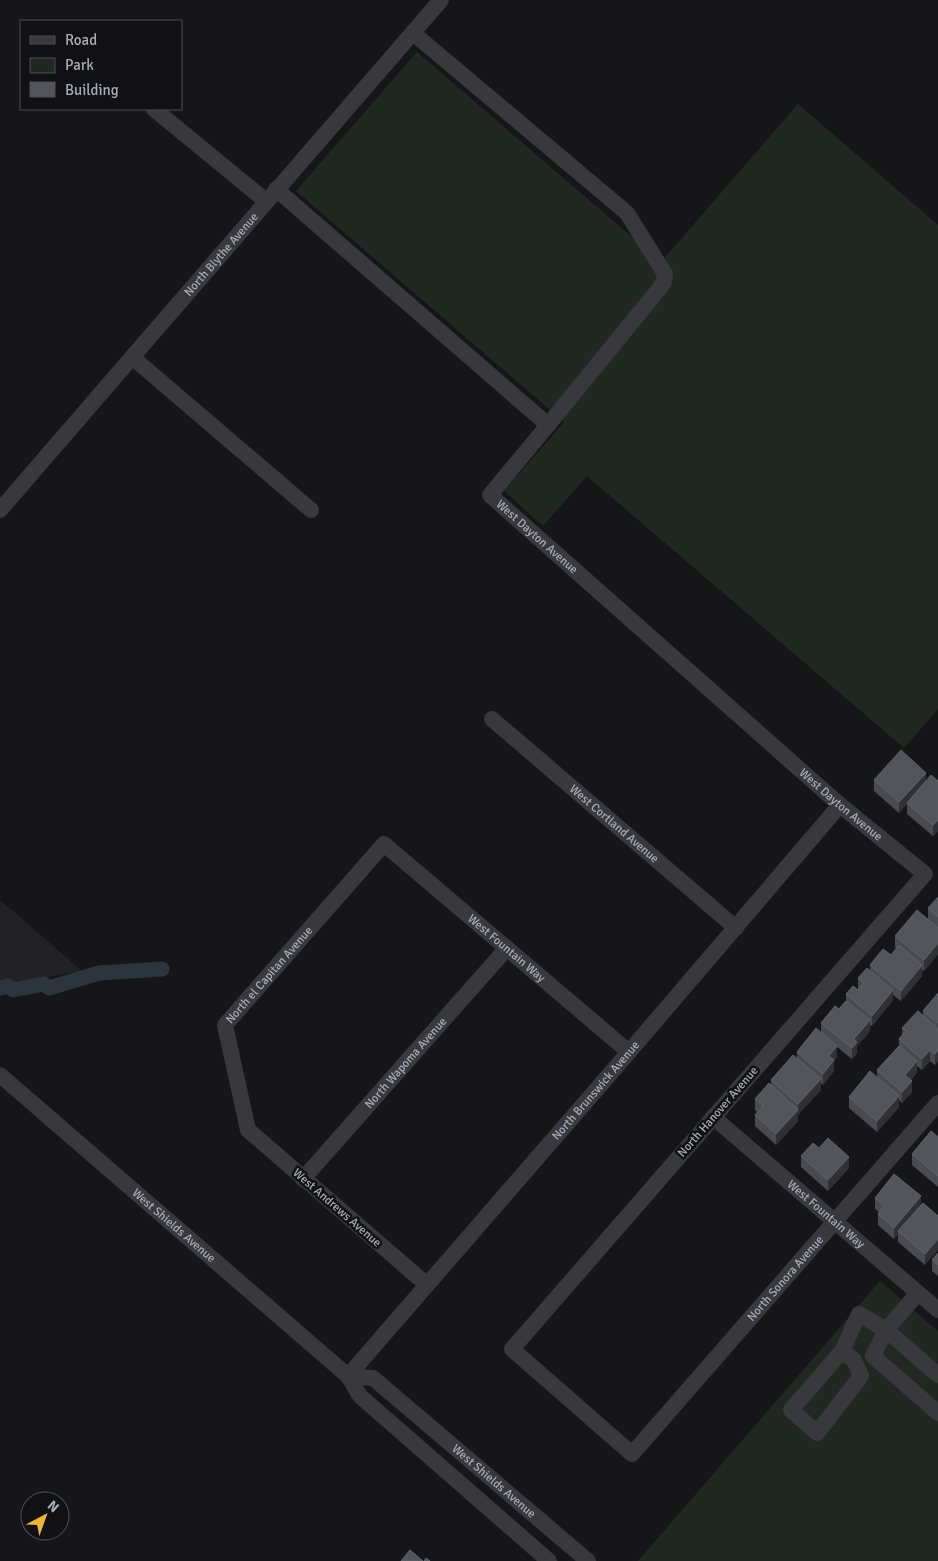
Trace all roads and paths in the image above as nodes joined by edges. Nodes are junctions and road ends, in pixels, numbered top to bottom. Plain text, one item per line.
1 (441, 0) edge
2 (413, 32) junction
3 (155, 110) edge
4 (271, 195) junction
5 (132, 357) junction
6 (548, 425) junction
7 (0, 510) edge
8 (311, 510) dead end
9 (492, 719) dead end
10 (840, 805) junction
11 (384, 844) joint
12 (925, 874) joint
13 (736, 928) junction
14 (507, 948) junction
15 (629, 1052) junction
16 (0, 1075) edge
17 (938, 1105) edge
18 (713, 1117) junction
19 (248, 1130) joint
20 (304, 1178) junction
21 (835, 1221) junction
22 (427, 1285) junction
23 (918, 1293) junction
24 (938, 1310) edge
25 (886, 1330) junction
26 (842, 1351) junction
27 (938, 1375) edge
28 (348, 1376) junction
29 (938, 1413) edge
30 (632, 1454) joint
31 (549, 1561) edge
32 (588, 1561) edge

1 - 2 street, North Blythe Avenue
2 - 4 street, North Blythe Avenue
2 - 6 street
3 - 4 street
4 - 5 street, North Blythe Avenue
4 - 6 street
5 - 7 street, North Blythe Avenue
5 - 8 street
6 - 10 street, West Dayton Avenue
9 - 13 street, West Cortland Avenue
10 - 12 street, West Dayton Avenue
10 - 13 street, North Brunswick Avenue
11 - 14 street, West Fountain Way
11 - 19 street, North el Capitan Avenue
12 - 18 street, North Hanover Avenue
13 - 15 street, North Brunswick Avenue
14 - 15 street, West Fountain Way
14 - 20 street, North Wapoma Avenue
15 - 22 street, North Brunswick Avenue
16 - 28 street, West Shields Avenue
17 - 21 street, North Sonora Avenue
18 - 21 street, West Fountain Way
18 - 30 street, North Hanover Avenue
19 - 20 street, West Andrews Avenue
20 - 22 street, West Andrews Avenue
21 - 23 street, West Fountain Way
21 - 30 street, North Sonora Avenue
22 - 28 street, North Brunswick Avenue
23 - 24 street, West Fountain Way
23 - 25 street
25 - 26 street
25 - 27 street
25 - 29 street
26 - 26 street
28 - 31 street, West Shields Avenue
28 - 32 street, West Shields Avenue

